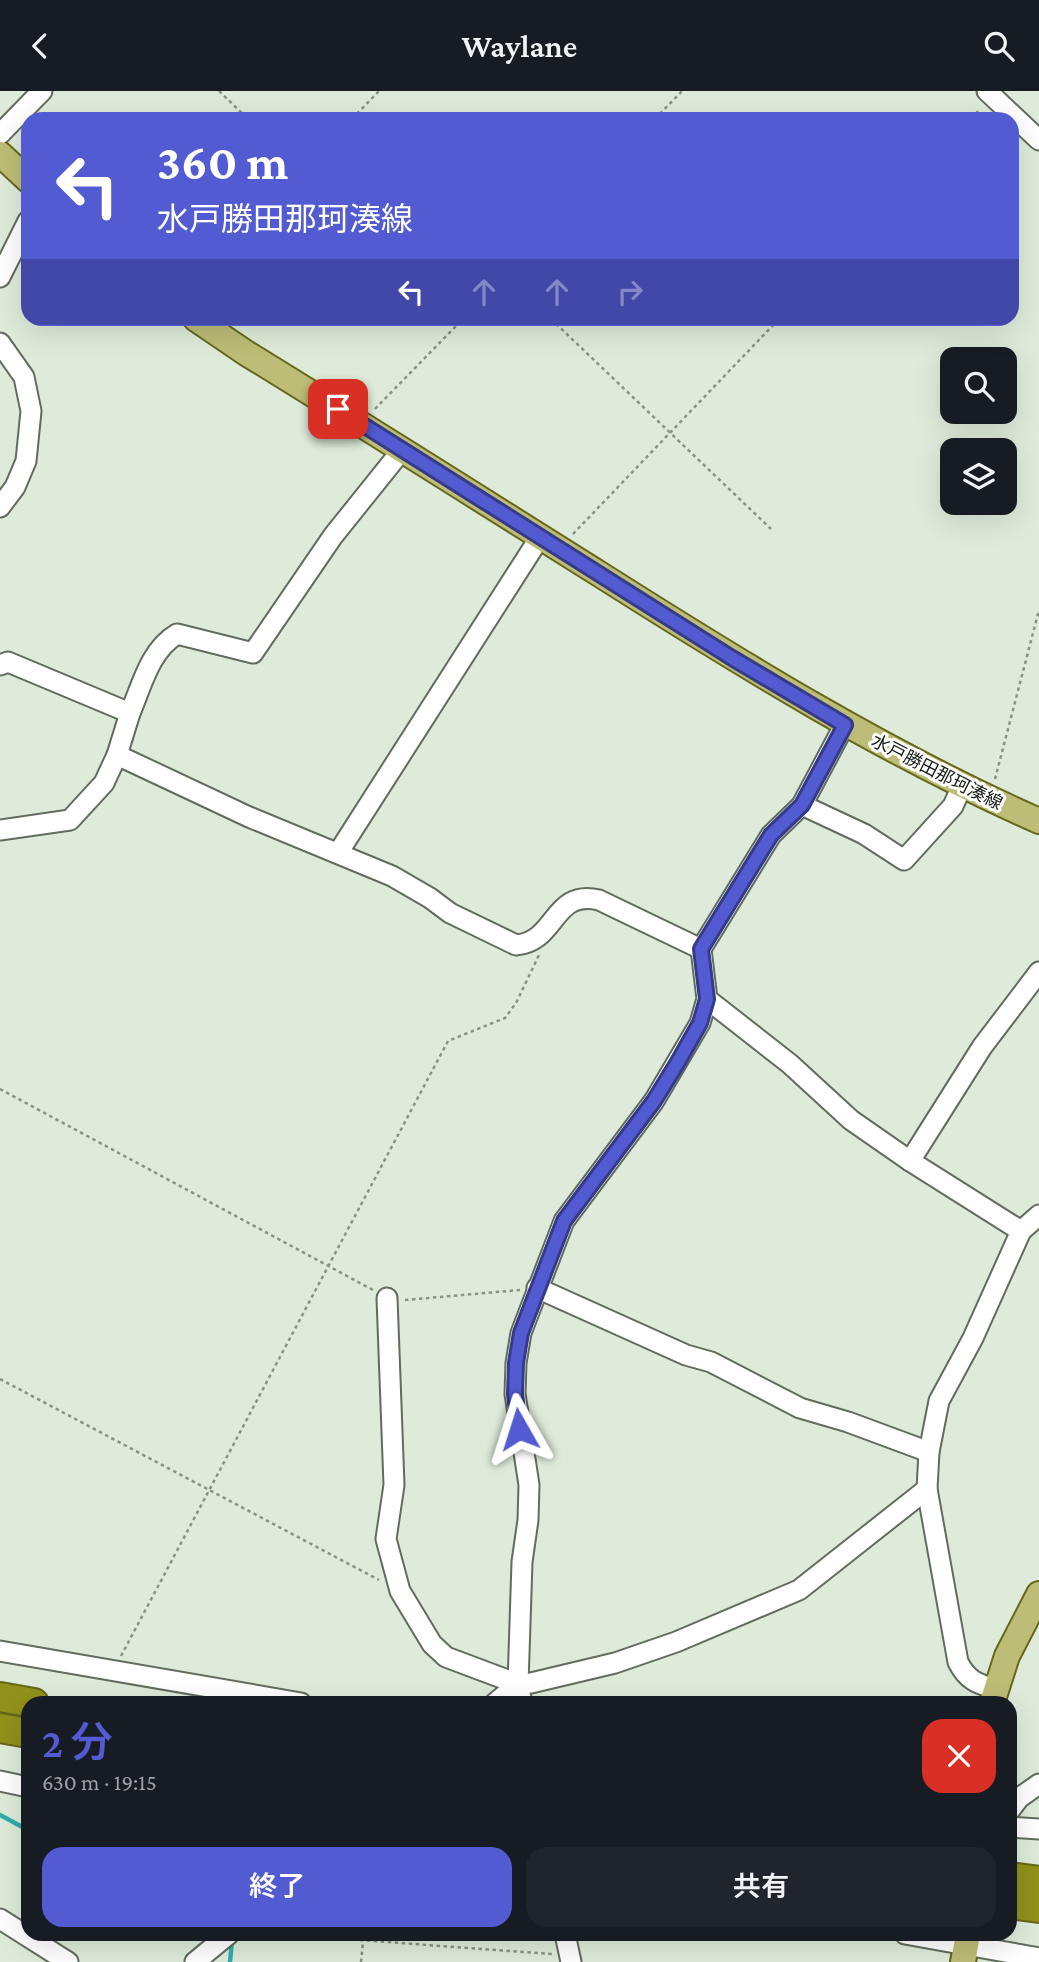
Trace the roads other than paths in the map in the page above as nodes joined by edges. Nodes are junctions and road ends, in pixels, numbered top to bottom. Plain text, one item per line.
1 (42, 91) edge
2 (987, 91) edge
3 (21, 112) edge
4 (21, 112) edge
5 (1009, 112) edge
6 (1019, 121) edge
7 (0, 134) edge
8 (1039, 140) edge
9 (0, 154) edge
10 (21, 174) edge
11 (21, 235) edge
12 (0, 277) edge
13 (207, 326) edge
14 (0, 343) edge
15 (402, 450) junction
16 (0, 507) edge
17 (549, 543) junction
18 (0, 665) edge
19 (130, 713) junction
20 (845, 725) junction
21 (117, 755) junction
22 (962, 786) junction
23 (802, 805) junction
24 (1039, 821) edge
25 (0, 830) edge
26 (338, 853) junction
27 (701, 949) junction
28 (1039, 972) edge
29 (707, 999) junction
30 (910, 1161) junction
31 (1039, 1215) edge
32 (1021, 1231) junction
33 (537, 1289) junction
34 (387, 1298) road end
35 (929, 1451) junction
36 (927, 1489) junction
37 (1039, 1594) edge
38 (0, 1651) edge
39 (520, 1693) edge
40 (260, 1696) edge
41 (994, 1696) edge
42 (0, 1697) edge
43 (21, 1701) edge
44 (0, 1728) edge
45 (21, 1732) edge
46 (0, 1781) edge
47 (1039, 1784) edge
48 (21, 1786) edge
49 (1017, 1801) edge
50 (1017, 1827) edge
51 (1039, 1829) edge
52 (1017, 1878) edge
53 (1039, 1881) edge
54 (1017, 1905) edge
55 (1039, 1909) edge
56 (0, 1919) edge
57 (21, 1932) edge
58 (35, 1941) edge
59 (220, 1941) edge
60 (566, 1941) edge
61 (938, 1941) edge
62 (966, 1947) edge
63 (1039, 1958) edge
64 (570, 1959) edge
65 (68, 1962) edge
66 (195, 1962) edge

1 - 3 street
2 - 5 street
4 - 7 street
6 - 8 street
9 - 10 main road
11 - 12 street
13 - 15 main road, 水戸勝田那珂湊線
14 - 16 street
15 - 17 main road, 水戸勝田那珂湊線
15 - 19 street
17 - 20 main road, 水戸勝田那珂湊線
17 - 26 street
18 - 19 street
19 - 21 street
20 - 22 main road, 水戸勝田那珂湊線
20 - 23 street
21 - 25 street
21 - 26 street
22 - 23 street
22 - 24 main road, 水戸勝田那珂湊線
23 - 27 street
26 - 27 street
27 - 29 street
28 - 30 street
29 - 30 street
29 - 33 street
30 - 32 street
31 - 32 street
32 - 35 street
33 - 35 street
33 - 39 street
34 - 39 street
35 - 36 street
36 - 39 street
36 - 41 street
37 - 41 main road
38 - 40 street
42 - 43 highway
44 - 45 highway
46 - 48 street
47 - 49 street
50 - 51 street
52 - 53 highway
54 - 55 highway
56 - 57 street
58 - 65 street
59 - 66 street
60 - 64 street
61 - 62 street
62 - 63 street

